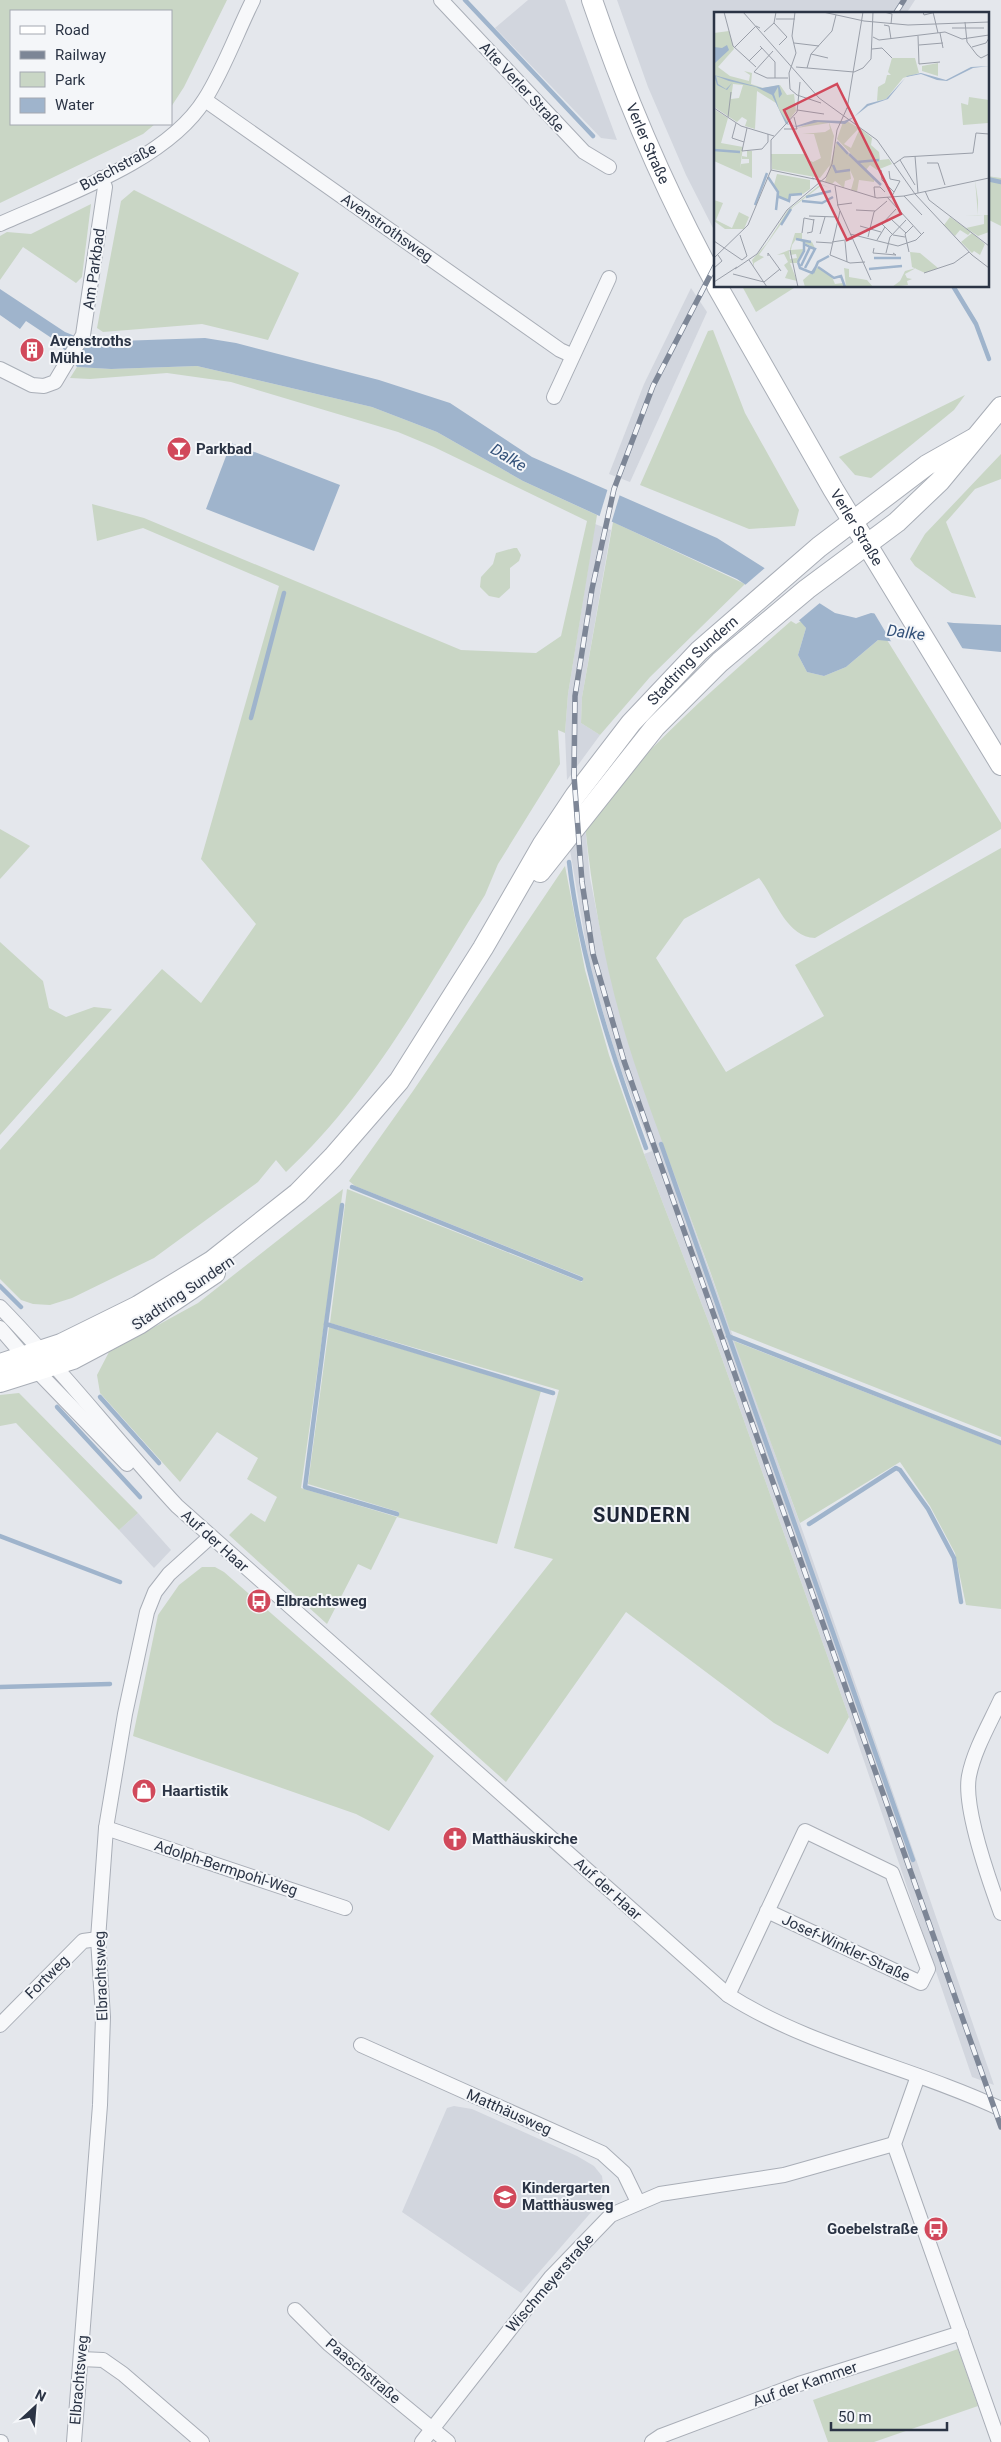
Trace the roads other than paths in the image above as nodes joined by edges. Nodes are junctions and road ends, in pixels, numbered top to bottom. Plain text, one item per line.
1 (253, 0) edge
2 (441, 0) edge
3 (592, 0) edge
4 (205, 100) junction
5 (609, 167) dead end
6 (101, 178) junction
7 (0, 224) edge
8 (609, 278) dead end
9 (714, 280) edge
10 (718, 288) edge
11 (571, 355) junction
12 (0, 368) edge
13 (554, 397) dead end
14 (999, 413) edge
15 (973, 439) junction
16 (853, 522) junction
17 (866, 543) junction
18 (1001, 765) edge
19 (483, 948) junction
20 (0, 1307) edge
21 (0, 1328) edge
22 (39, 1361) junction
23 (0, 1364) edge
24 (0, 1382) edge
25 (210, 1537) junction
26 (1001, 1699) edge
27 (106, 1828) junction
28 (345, 1908) dead end
29 (767, 1911) junction
30 (1001, 1914) edge
31 (98, 1939) junction
32 (728, 1995) junction
33 (3, 2017) edge
34 (361, 2045) dead end
35 (918, 2076) junction
36 (1001, 2109) edge
37 (894, 2144) junction
38 (638, 2202) junction
39 (295, 2310) dead end
40 (961, 2333) junction
41 (81, 2359) junction
42 (432, 2429) junction
43 (74, 2442) edge
44 (202, 2442) edge
45 (422, 2442) edge
46 (448, 2442) edge
47 (652, 2442) edge
48 (999, 2442) edge

1 - 4 street, Buschstraße
2 - 5 street, Alte Verler Straße
3 - 9 main road, Verler Straße
4 - 6 street, Buschstraße
4 - 11 street, Avenstrothsweg
6 - 7 street, Buschstraße
6 - 12 street, Am Parkbad
8 - 11 street
10 - 16 main road, Verler Straße
11 - 13 street
14 - 15 main road, Stadtring Sundern
15 - 16 main road, Stadtring Sundern
15 - 17 main road, Stadtring Sundern
16 - 17 main road, Verler Straße
16 - 19 main road, Stadtring Sundern
17 - 18 main road, Verler Straße
17 - 19 main road, Stadtring Sundern
19 - 22 main road, Stadtring Sundern
20 - 22 street, Auf der Haar
21 - 22 street, Auf der Haar
22 - 23 main road, Stadtring Sundern
22 - 24 main road, Stadtring Sundern
22 - 25 street, Auf der Haar
25 - 27 street, Elbrachtsweg
25 - 32 street, Auf der Haar
26 - 30 street
27 - 28 street, Adolph-Bermpohl-Weg
27 - 31 street, Elbrachtsweg
29 - 29 street, Josef-Winkler-Straße
29 - 32 street, Josef-Winkler-Straße
31 - 33 street, Fortweg
31 - 41 street, Elbrachtsweg
32 - 35 street, Auf der Haar
34 - 38 street, Matthäusweg
35 - 36 street, Auf der Haar
35 - 37 street
37 - 38 street, Wischmeyerstraße
37 - 40 street
38 - 42 street, Wischmeyerstraße
39 - 42 street, Paaschstraße
40 - 47 street, Auf der Kammer
40 - 48 street
41 - 43 street, Elbrachtsweg
41 - 44 street
42 - 45 street, Wischmeyerstraße
42 - 46 street, Paaschstraße

